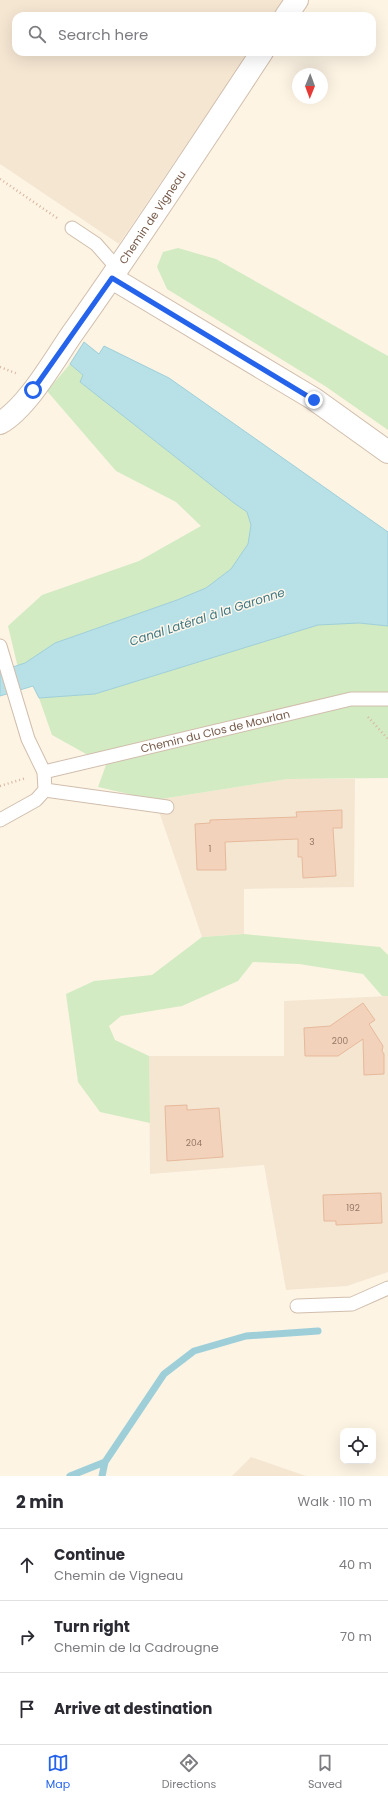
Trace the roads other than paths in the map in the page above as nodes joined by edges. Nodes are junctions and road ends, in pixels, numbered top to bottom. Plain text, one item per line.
1 (297, 0) edge
2 (289, 12) edge
3 (259, 56) edge
4 (72, 228) road end
5 (115, 273) junction
6 (3, 425) edge
7 (388, 452) edge
8 (0, 646) edge
9 (388, 699) edge
10 (44, 772) junction
11 (45, 790) junction
12 (167, 807) dead end
13 (0, 820) edge
14 (388, 1288) edge
15 (297, 1306) dead end

1 - 2 street
3 - 5 street, Chemin de Vigneau
4 - 5 lane
5 - 6 street, Chemin de Vigneau
5 - 7 street
8 - 10 lane
9 - 10 lane, Chemin du Clos de Mourlan
10 - 11 lane
11 - 12 lane
11 - 13 lane
14 - 15 lane

